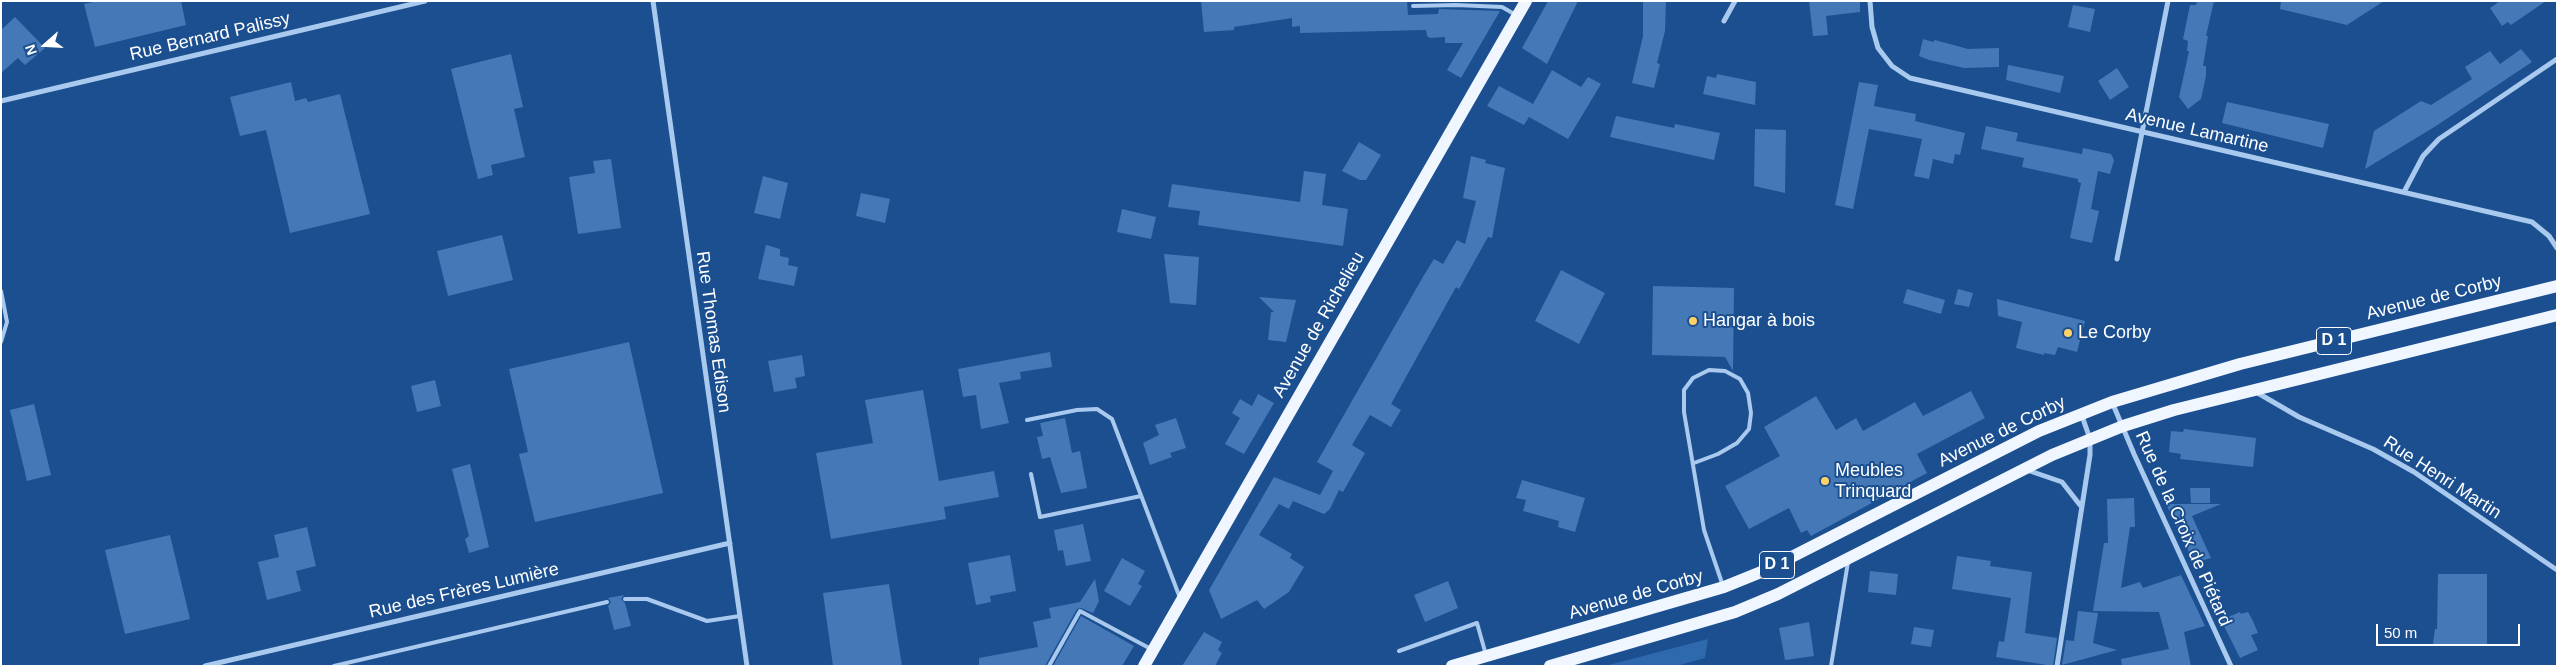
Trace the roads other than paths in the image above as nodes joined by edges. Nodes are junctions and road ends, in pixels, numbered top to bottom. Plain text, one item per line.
1 (425, 1) edge
2 (1526, 1) edge
3 (1734, 1) edge
4 (1870, 1) edge
5 (2168, 1) edge
6 (652, 2) edge
7 (1413, 6) dead end
8 (1518, 16) junction
9 (1724, 21) dead end
10 (2557, 59) edge
11 (1, 101) edge
12 (2143, 133) junction
13 (2404, 192) junction
14 (2557, 248) edge
15 (2117, 259) dead end
16 (2557, 286) edge
17 (1, 291) edge
18 (2557, 315) edge
19 (1, 342) edge
20 (2253, 391) junction
21 (2112, 402) junction
22 (2082, 413) junction
23 (1027, 420) dead end
24 (2123, 426) junction
25 (2090, 439) junction
26 (1694, 463) junction
27 (2024, 470) junction
28 (1030, 474) dead end
29 (1141, 496) junction
30 (2080, 505) junction
31 (730, 543) junction
32 (1849, 558) junction
33 (2557, 570) edge
34 (1724, 587) junction
35 (624, 599) dead end
36 (1181, 601) junction
37 (607, 602) dead end
38 (740, 616) junction
39 (1153, 650) junction
40 (1399, 651) dead end
41 (1486, 655) junction
42 (205, 666) edge
43 (334, 666) edge
44 (747, 666) edge
45 (1049, 666) edge
46 (1144, 666) edge
47 (1452, 666) edge
48 (1550, 666) edge
49 (1832, 666) edge
50 (2057, 666) edge
51 (2231, 666) edge

1 - 11 street, Rue Bernard Palissy
2 - 8 main road, Avenue de Richelieu
3 - 9 street
4 - 12 street, Avenue Lamartine
5 - 12 street
6 - 31 street, Rue Thomas Edison
7 - 8 lane
8 - 36 main road, Avenue de Richelieu
10 - 13 street
12 - 13 street, Avenue Lamartine
12 - 15 street
13 - 14 street, Avenue Lamartine
16 - 21 main road, Avenue de Corby / D 1
17 - 19 lane
18 - 20 main road, D 1
20 - 24 main road, D 1
20 - 33 street, Rue Henri Martin
21 - 22 main road, Avenue de Corby / D 1
21 - 24 street, Rue de la Croix de Piétard
22 - 25 street
22 - 34 main road, Avenue de Corby / D 1
23 - 29 lane
24 - 25 main road, D 1
24 - 51 street, Rue de la Croix de Piétard
25 - 27 main road, D 1
25 - 30 street
26 - 26 lane
26 - 34 lane
27 - 30 street
27 - 32 main road, D 1
28 - 29 lane
29 - 36 lane
30 - 50 street
31 - 38 street, Rue Thomas Edison
31 - 42 street, Rue des Frères Lumière
32 - 48 main road, D 1
32 - 49 lane
34 - 41 main road, Avenue de Corby / D 1
35 - 38 lane
36 - 39 main road, Avenue de Richelieu
37 - 43 lane
38 - 44 street, Rue Thomas Edison
39 - 45 lane
39 - 46 main road, Avenue de Richelieu
40 - 41 lane
41 - 47 main road, Avenue de Corby / D 1

